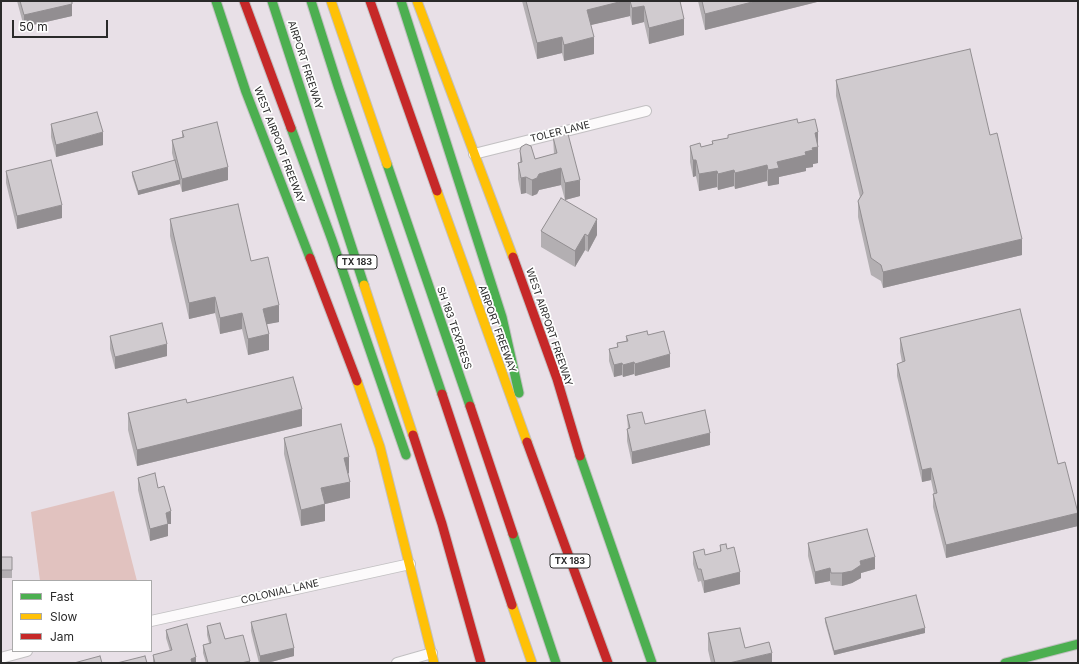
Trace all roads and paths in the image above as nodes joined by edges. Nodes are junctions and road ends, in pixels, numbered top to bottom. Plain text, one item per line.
1 (216, 1) edge
2 (244, 1) edge
3 (272, 1) edge
4 (311, 1) edge
5 (331, 1) edge
6 (370, 1) edge
7 (401, 1) edge
8 (417, 1) edge
9 (646, 111) dead end
10 (474, 154) junction
11 (410, 463) dead end
12 (534, 463) junction
13 (417, 477) dead end
14 (442, 524) junction
15 (410, 564) junction
16 (152, 621) edge
17 (1078, 644) edge
18 (23, 652) edge
19 (1, 658) edge
20 (433, 658) edge
21 (607, 661) edge
22 (1019, 661) edge
23 (397, 663) edge
24 (480, 663) edge
25 (532, 663) edge
26 (556, 663) edge
27 (652, 663) edge
28 (1005, 663) edge

1 - 15 main road, WEST AIRPORT FREEWAY
2 - 11 main road
3 - 14 main road, AIRPORT FREEWAY / TX 183
4 - 25 main road
5 - 26 main road, SH 183 TEXPRESS
6 - 12 main road, AIRPORT FREEWAY / TX 183
7 - 12 main road
8 - 10 main road, WEST AIRPORT FREEWAY
9 - 10 street, TOLER LANE
10 - 27 main road, WEST AIRPORT FREEWAY
12 - 21 main road, AIRPORT FREEWAY / TX 183
13 - 14 main road
14 - 24 main road, AIRPORT FREEWAY / TX 183
15 - 16 street, COLONIAL LANE
15 - 20 main road, WEST AIRPORT FREEWAY
17 - 22 main road
18 - 19 street
20 - 23 street
22 - 28 main road

